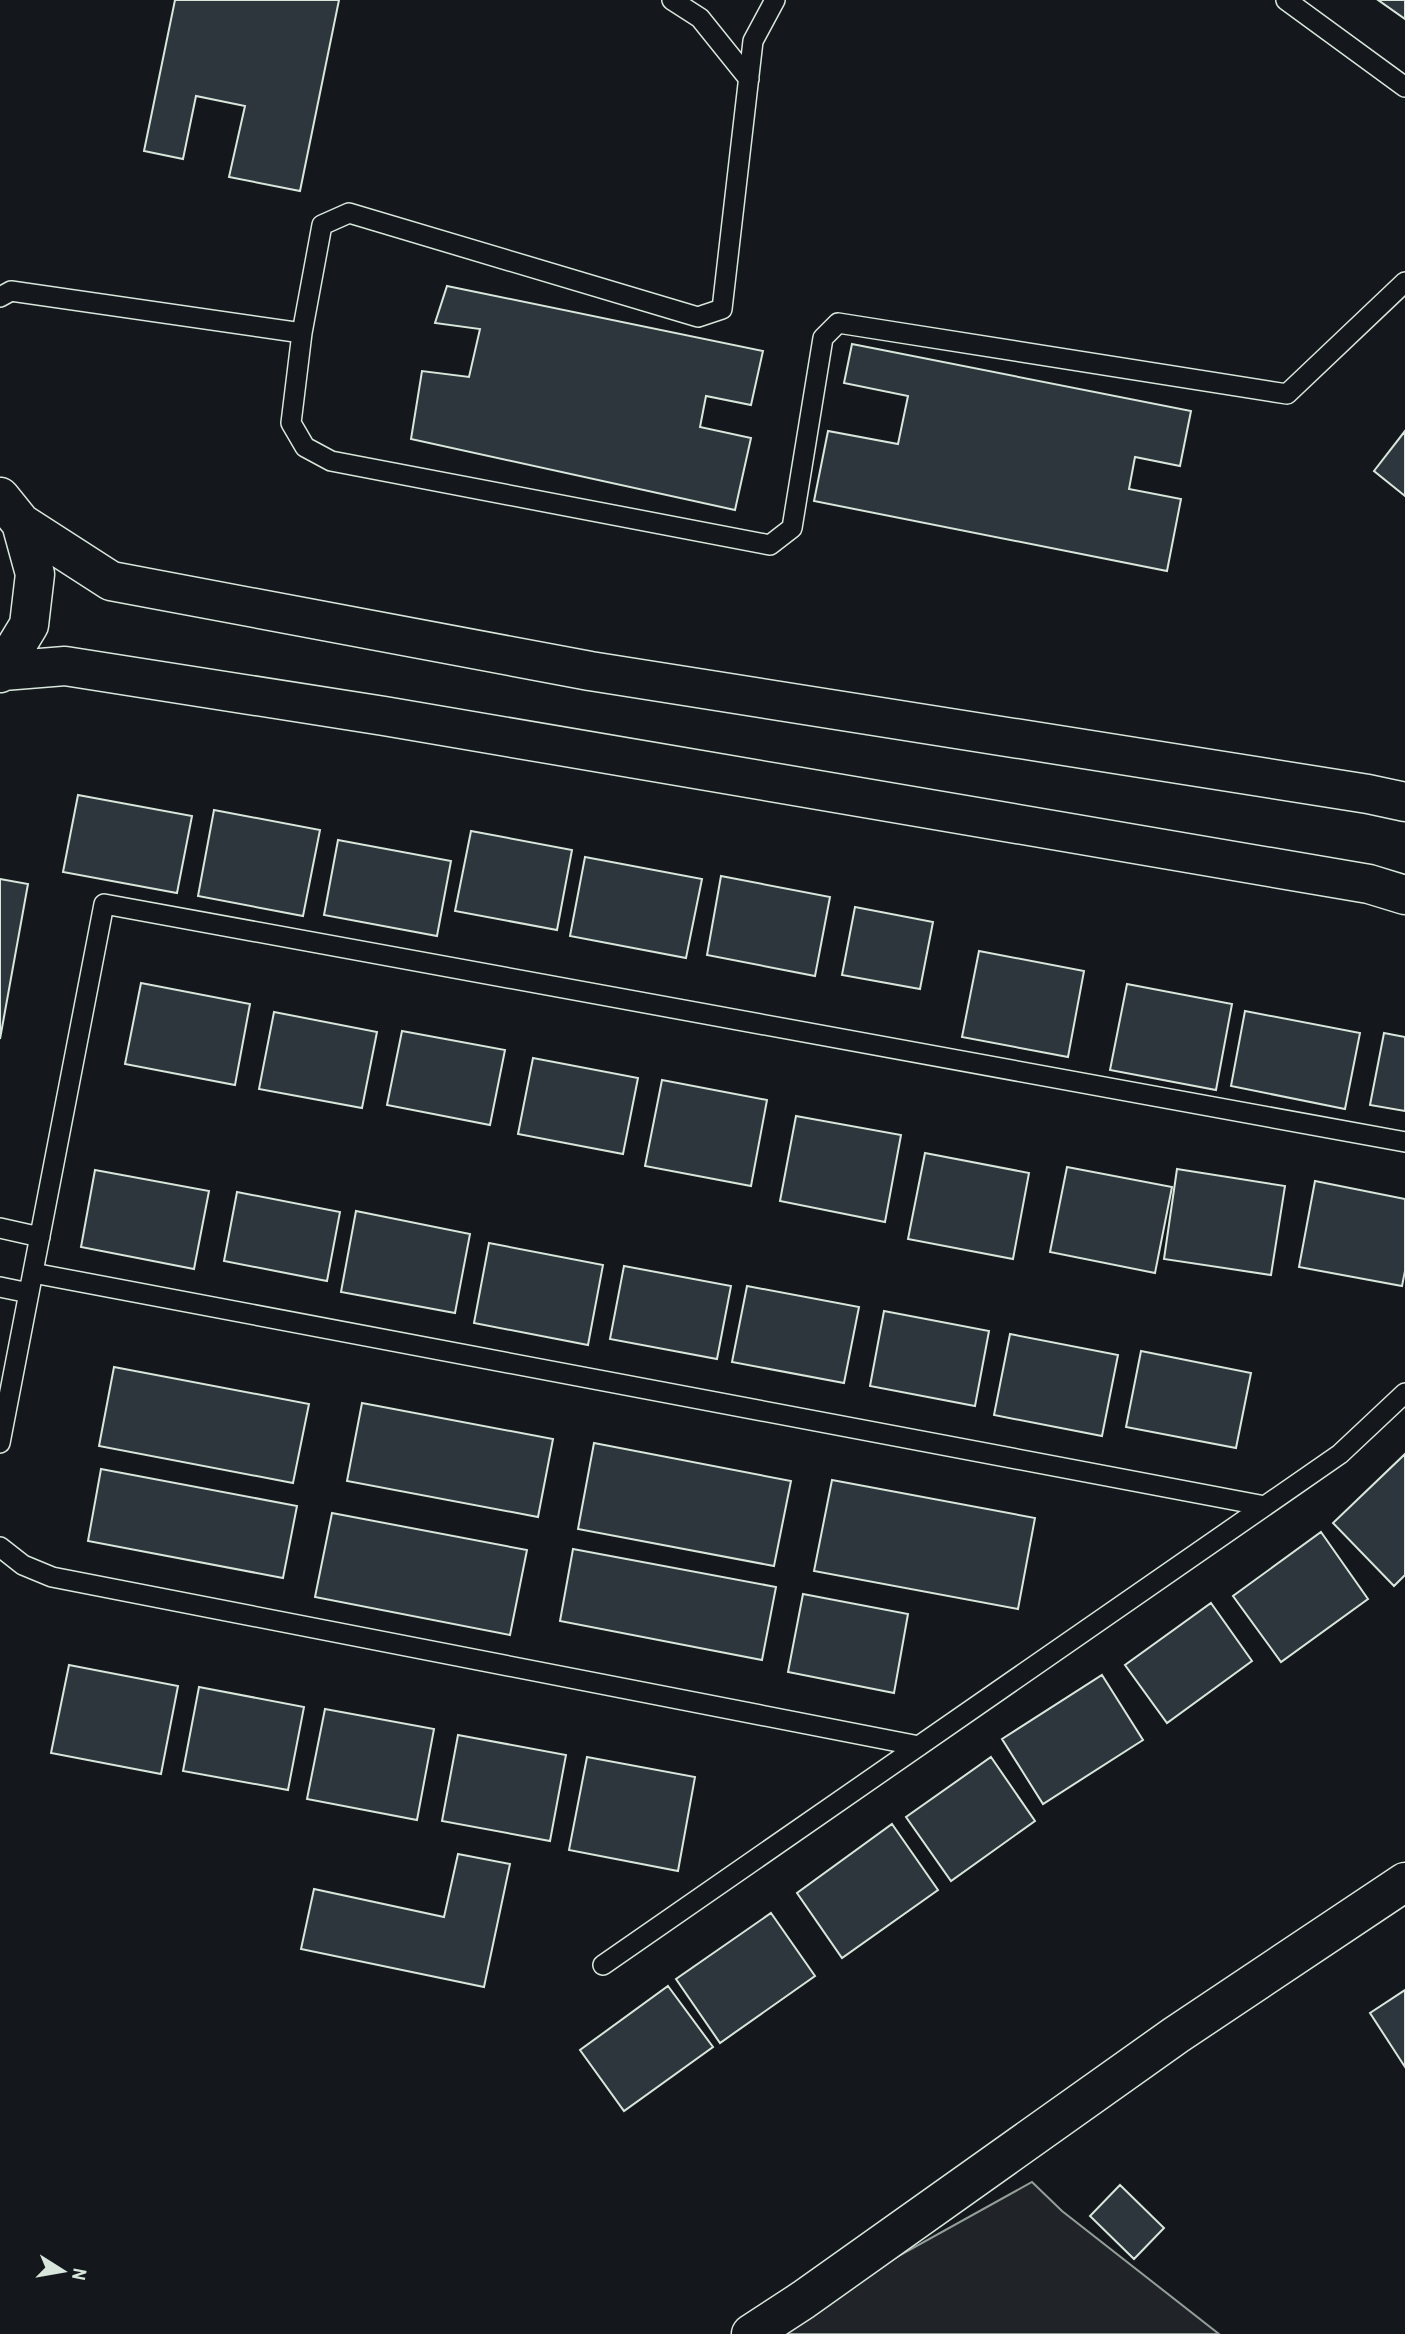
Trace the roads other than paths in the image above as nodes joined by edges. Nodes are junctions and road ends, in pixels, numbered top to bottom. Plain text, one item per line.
1 (672, 0) edge
2 (775, 0) edge
3 (1286, 0) edge
4 (749, 79) junction
5 (1405, 87) edge
6 (1405, 282) edge
7 (0, 297) edge
8 (302, 333) junction
9 (11, 510) edge
10 (1, 672) edge
11 (1405, 802) edge
12 (1405, 895) edge
13 (1405, 1142) edge
14 (0, 1228) edge
15 (40, 1237) junction
16 (33, 1273) junction
17 (0, 1287) edge
18 (29, 1293) junction
19 (1405, 1393) edge
20 (0, 1443) edge
21 (1265, 1506) junction
22 (0, 1547) edge
23 (919, 1746) junction
24 (1405, 1882) edge
25 (603, 1965) dead end
26 (751, 2334) edge

1 - 4 lane
2 - 4 lane
3 - 5 lane
4 - 8 lane
6 - 8 lane
7 - 8 lane
9 - 10 street
9 - 11 street
10 - 12 street
13 - 15 lane
14 - 15 lane
15 - 16 lane
16 - 18 lane
16 - 21 lane
17 - 18 lane
18 - 20 lane
19 - 21 lane
21 - 23 lane
22 - 23 lane
23 - 25 lane
24 - 26 street

